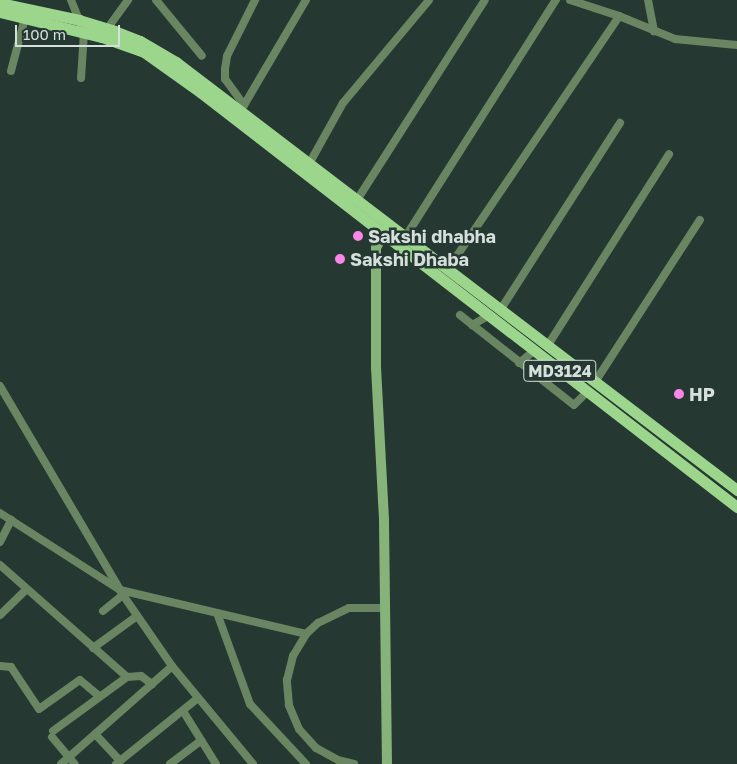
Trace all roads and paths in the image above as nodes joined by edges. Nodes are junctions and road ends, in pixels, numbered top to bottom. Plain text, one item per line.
1 (71, 0) edge
2 (128, 0) edge
3 (156, 0) edge
4 (255, 0) edge
5 (306, 0) edge
6 (429, 0) edge
7 (485, 0) edge
8 (556, 0) edge
9 (570, 0) edge
10 (648, 0) edge
11 (0, 3) edge
12 (0, 12) edge
13 (619, 16) junction
14 (25, 18) junction
15 (79, 20) junction
16 (107, 29) junction
17 (654, 31) junction
18 (84, 32) junction
19 (737, 46) edge
20 (202, 56) dead end
21 (11, 71) dead end
22 (81, 78) dead end
23 (242, 108) junction
24 (620, 123) dead end
25 (669, 154) dead end
26 (309, 164) junction
27 (357, 200) junction
28 (700, 220) dead end
29 (386, 229) junction
30 (406, 236) junction
31 (448, 269) junction
32 (501, 309) junction
33 (460, 315) dead end
34 (488, 316) junction
35 (472, 325) junction
36 (530, 332) junction
37 (522, 342) junction
38 (548, 345) junction
39 (534, 351) junction
40 (519, 363) junction
41 (595, 382) junction
42 (0, 386) edge
43 (588, 392) junction
44 (737, 490) edge
45 (737, 507) edge
46 (0, 513) edge
47 (11, 520) junction
48 (0, 542) edge
49 (0, 565) edge
50 (26, 590) junction
51 (122, 593) junction
52 (383, 608) junction
53 (103, 611) dead end
54 (217, 613) junction
55 (0, 615) edge
56 (137, 616) junction
57 (306, 634) junction
58 (94, 648) junction
59 (0, 666) edge
60 (172, 666) junction
61 (127, 677) junction
62 (152, 684) junction
63 (99, 696) junction
64 (198, 698) junction
65 (182, 711) junction
66 (95, 734) junction
67 (202, 741) junction
68 (68, 756) junction
69 (118, 763) edge
70 (61, 764) edge
71 (75, 764) edge
72 (170, 764) edge
73 (216, 764) edge
74 (253, 764) edge
75 (306, 764) edge
76 (354, 764) edge
77 (383, 764) edge
78 (387, 764) edge

1 - 15 street
2 - 16 street
3 - 20 street
4 - 23 street
5 - 23 street
6 - 26 street
7 - 27 street
8 - 30 street
9 - 13 street
10 - 17 street
11 - 15 main road
12 - 14 main road
13 - 17 street
13 - 31 street
14 - 18 main road
14 - 21 street
15 - 16 main road
15 - 18 street
16 - 23 main road
17 - 19 street
18 - 22 street
18 - 29 main road, MD3124
23 - 26 main road
24 - 32 street
25 - 38 street
26 - 27 main road
27 - 29 main road
28 - 41 street
29 - 30 main road, MD3124
29 - 34 main road, MD3124
29 - 52 street
30 - 31 main road, MD3124
31 - 32 main road, MD3124
32 - 36 main road, MD3124
33 - 35 street
34 - 35 street
34 - 37 main road, MD3124
35 - 40 street
36 - 37 main road
36 - 38 main road, MD3124
37 - 39 main road, MD3124
38 - 41 main road, MD3124
39 - 40 street
39 - 43 main road, MD3124
40 - 43 street
41 - 44 main road, MD3124
42 - 51 street
43 - 45 main road, MD3124
46 - 47 street
47 - 48 street
47 - 51 street
49 - 50 street
50 - 55 street
50 - 58 street
51 - 53 street
51 - 54 street
51 - 56 street
52 - 57 street
52 - 78 street
54 - 57 street
54 - 75 street
56 - 58 street
56 - 60 street
57 - 76 street
58 - 61 street
59 - 63 street
60 - 62 street
60 - 64 street
61 - 62 street
61 - 63 street
62 - 66 street
63 - 68 street
64 - 65 street
64 - 74 street
65 - 67 street
65 - 69 street
66 - 68 street
66 - 69 street
67 - 72 street
67 - 73 street
68 - 70 street
68 - 71 street
77 - 78 street

